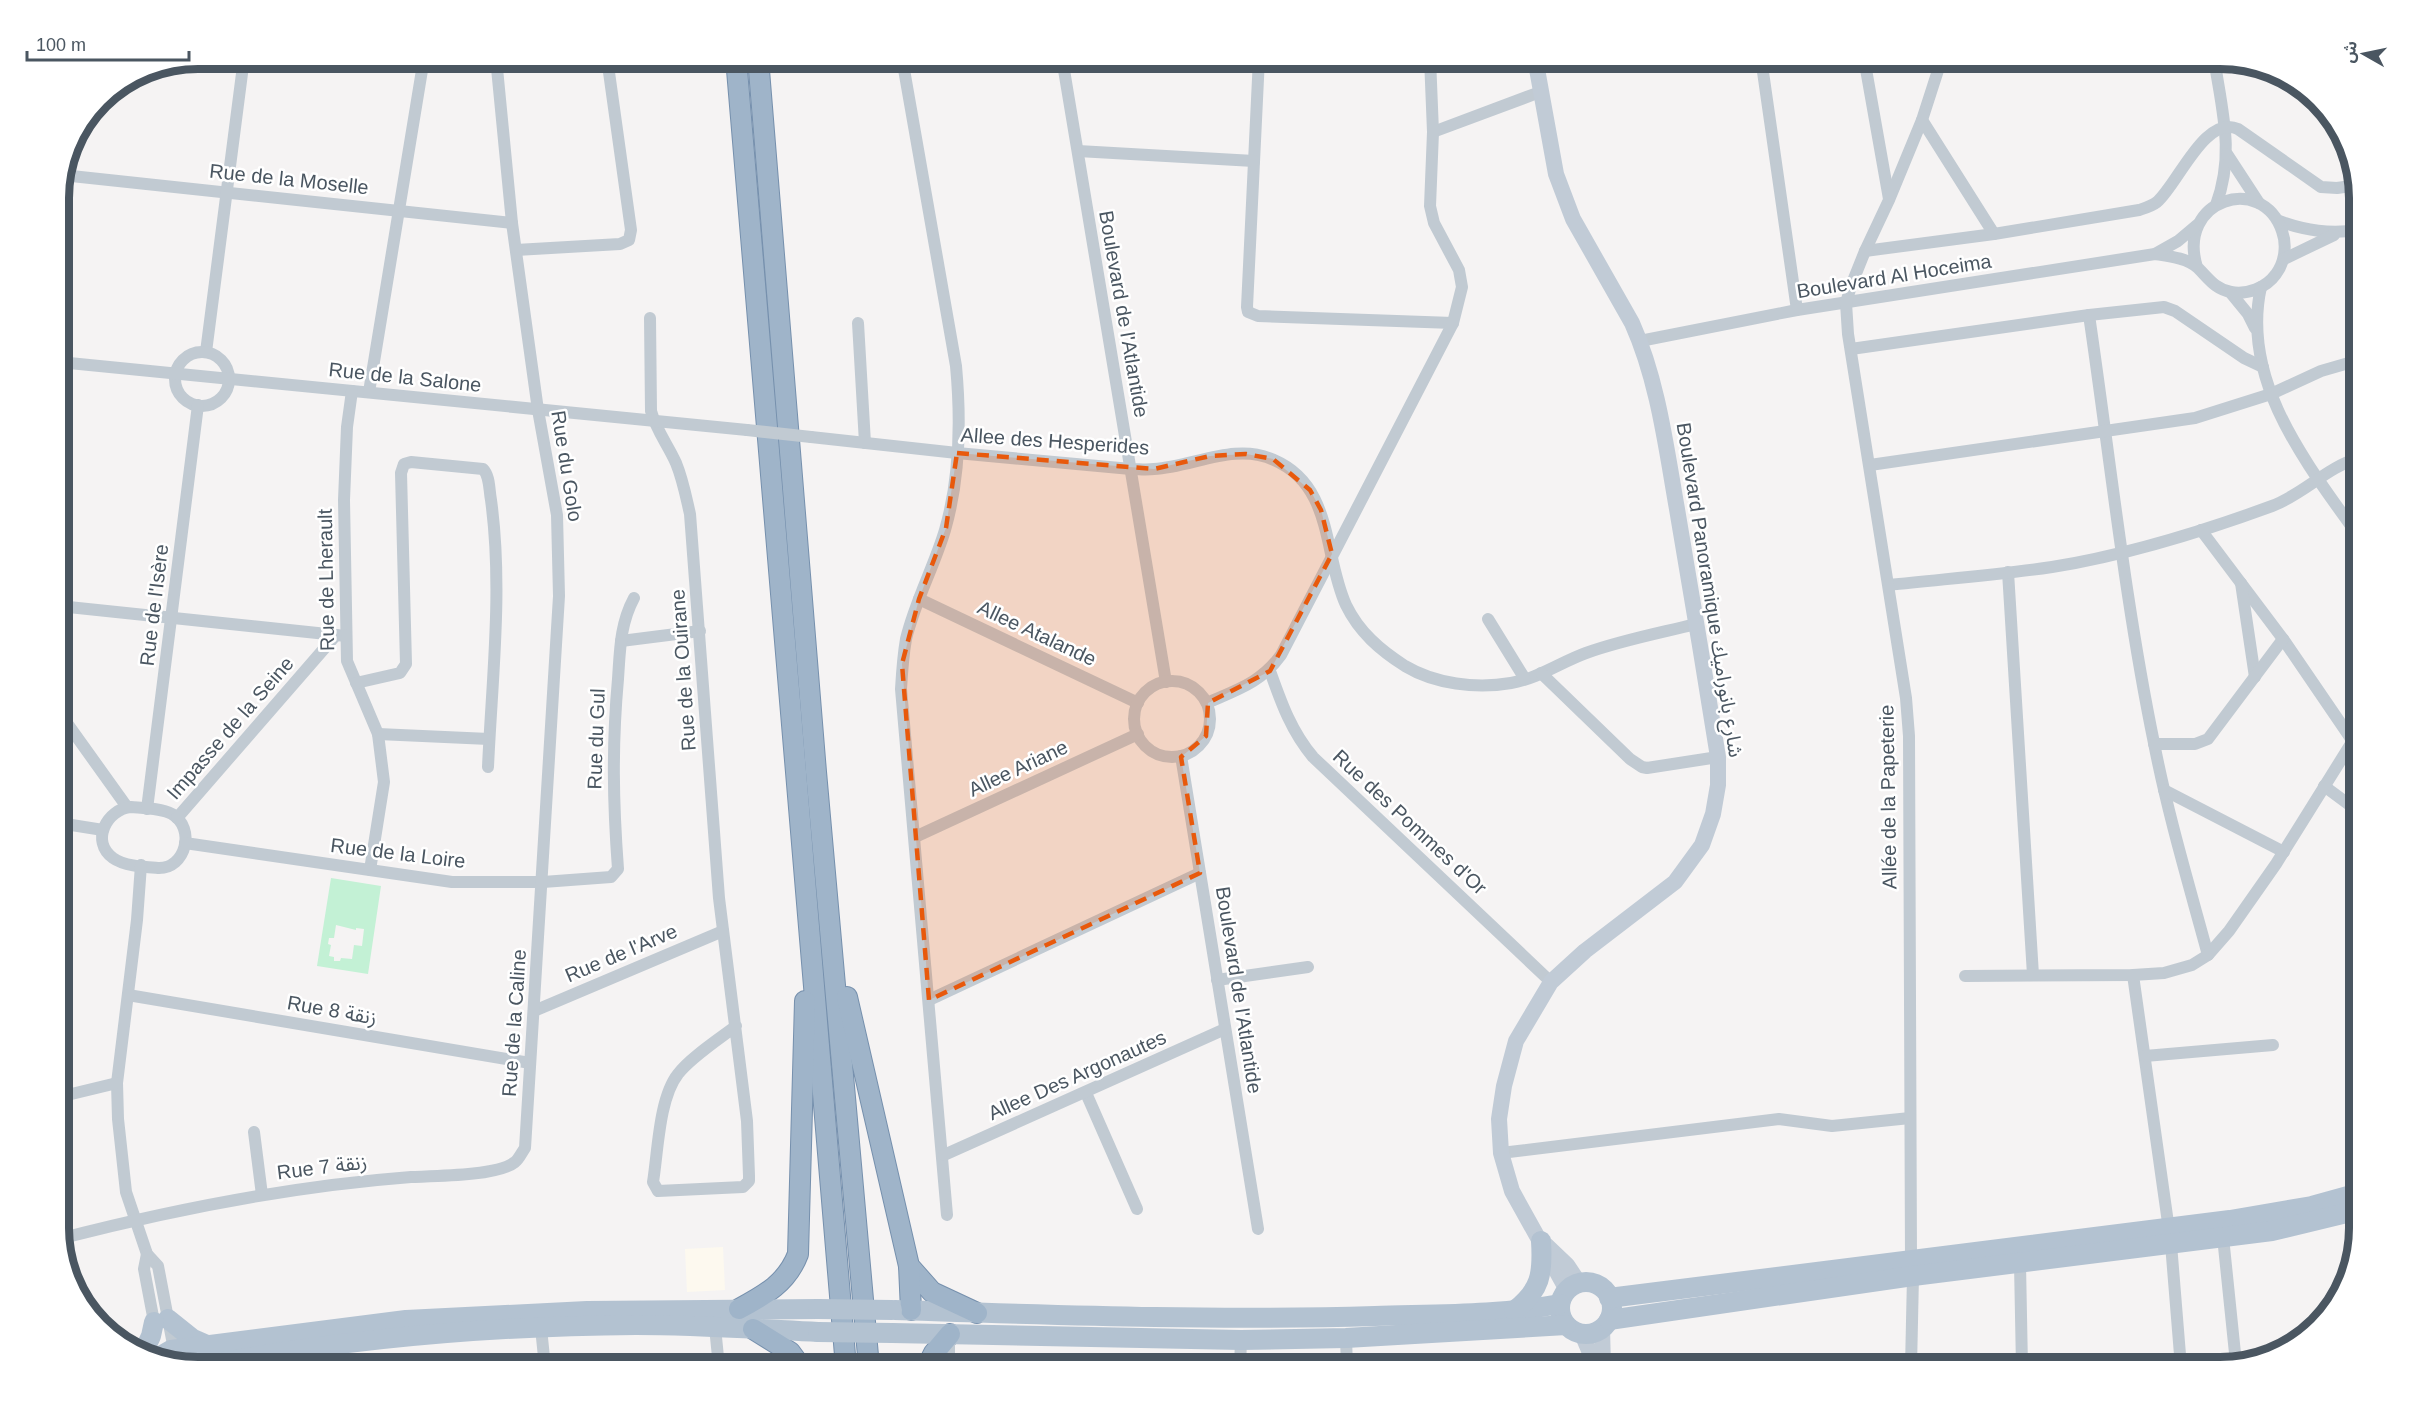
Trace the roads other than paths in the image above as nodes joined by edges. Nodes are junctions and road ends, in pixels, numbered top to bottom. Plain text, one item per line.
1 (243, 69) edge
2 (422, 69) edge
3 (497, 69) edge
4 (609, 69) edge
5 (737, 69) edge
6 (759, 69) edge
7 (904, 69) edge
8 (1064, 69) edge
9 (1258, 69) edge
10 (1430, 69) edge
11 (1537, 69) edge
12 (1763, 69) edge
13 (1866, 69) edge
14 (1938, 69) edge
15 (2216, 69) edge
16 (1540, 92) junction
17 (1922, 120) junction
18 (2224, 126) junction
19 (1432, 132) junction
20 (1078, 151) junction
21 (2228, 154) junction
22 (1254, 161) junction
23 (71, 176) edge
24 (2349, 186) edge
25 (227, 192) junction
26 (1889, 200) junction
27 (2259, 203) junction
28 (2216, 206) junction
29 (398, 210) junction
30 (2279, 221) junction
31 (512, 223) junction
32 (2197, 225) junction
33 (2349, 231) edge
34 (2337, 233) junction
35 (1994, 234) junction
36 (516, 250) junction
37 (1865, 251) junction
38 (2155, 254) junction
39 (2284, 259) junction
40 (2198, 267) junction
41 (2261, 287) junction
42 (2230, 292) junction
43 (1846, 303) junction
44 (1797, 310) junction
45 (2089, 315) junction
46 (650, 318) dead end
47 (858, 323) dead end
48 (1453, 323) junction
49 (2257, 331) junction
50 (1640, 341) junction
51 (1851, 349) junction
52 (206, 352) junction
53 (69, 363) edge
54 (2349, 363) edge
55 (2263, 367) junction
56 (176, 374) junction
57 (229, 379) junction
58 (352, 391) junction
59 (369, 392) junction
60 (2271, 394) junction
61 (198, 405) junction
62 (538, 410) junction
63 (654, 422) junction
64 (2106, 432) junction
65 (811, 437) joint
66 (864, 444) junction
67 (957, 453) junction
68 (2349, 462) edge
69 (1870, 465) junction
70 (1131, 469) junction
71 (2319, 480) junction
72 (2349, 523) edge
73 (2202, 530) junction
74 (2121, 553) junction
75 (1332, 554) junction
76 (2008, 572) junction
77 (2240, 580) junction
78 (1889, 585) junction
79 (634, 598) dead end
80 (919, 598) junction
81 (69, 607) edge
82 (172, 619) junction
83 (1488, 619) dead end
84 (1696, 624) junction
85 (700, 631) junction
86 (341, 635) junction
87 (2283, 639) junction
88 (621, 641) junction
89 (1270, 671) junction
90 (1541, 673) junction
91 (2255, 676) junction
92 (1525, 679) junction
93 (1166, 682) junction
94 (356, 683) junction
95 (1138, 703) junction
96 (1207, 703) junction
97 (69, 726) edge
98 (2349, 726) edge
99 (378, 734) junction
100 (1138, 734) junction
101 (489, 739) junction
102 (2154, 744) junction
103 (2349, 746) edge
104 (1181, 756) junction
105 (1718, 757) junction
106 (488, 767) dead end
107 (2324, 786) junction
108 (2164, 790) junction
109 (2349, 805) edge
110 (127, 807) junction
111 (147, 809) junction
112 (177, 818) junction
113 (69, 825) edge
114 (103, 830) junction
115 (915, 837) junction
116 (185, 843) junction
117 (2284, 852) junction
118 (141, 866) junction
119 (370, 870) junction
120 (1200, 873) junction
121 (607, 878) joint
122 (543, 882) junction
123 (808, 904) junction
124 (723, 931) junction
125 (832, 939) junction
126 (2208, 955) junction
127 (1308, 967) dead end
128 (2033, 975) junction
129 (2133, 975) junction
130 (1965, 976) dead end
131 (1217, 980) junction
132 (1551, 982) junction
133 (128, 995) junction
134 (929, 1000) junction
135 (534, 1011) junction
136 (736, 1026) junction
137 (1225, 1029) junction
138 (2273, 1045) dead end
139 (2145, 1056) junction
140 (530, 1063) junction
141 (117, 1083) junction
142 (1086, 1093) junction
143 (69, 1095) edge
144 (1910, 1119) junction
145 (254, 1132) dead end
146 (1501, 1153) junction
147 (944, 1155) junction
148 (515, 1162) joint
149 (262, 1195) junction
150 (2349, 1201) edge
151 (2349, 1202) edge
152 (1137, 1209) dead end
153 (947, 1215) dead end
154 (135, 1219) junction
155 (1258, 1229) dead end
156 (2169, 1235) junction
157 (69, 1236) edge
158 (2223, 1237) junction
159 (1541, 1241) junction
160 (2019, 1264) junction
161 (909, 1266) junction
162 (1912, 1268) junction
163 (1569, 1292) junction
164 (1609, 1298) junction
165 (739, 1309) junction
166 (901, 1310) junction
167 (1514, 1311) junction
168 (977, 1313) junction
169 (161, 1320) junction
170 (1605, 1324) junction
171 (715, 1327) junction
172 (541, 1328) junction
173 (753, 1329) junction
174 (1574, 1330) junction
175 (950, 1334) junction
176 (1346, 1338) junction
177 (1241, 1340) junction
178 (163, 1353) edge
179 (165, 1353) edge
180 (2235, 1356) edge
181 (204, 1357) edge
182 (226, 1357) edge
183 (245, 1357) edge
184 (544, 1357) edge
185 (718, 1357) edge
186 (793, 1357) edge
187 (845, 1357) edge
188 (868, 1357) edge
189 (932, 1357) edge
190 (949, 1357) edge
191 (1240, 1357) edge
192 (1347, 1357) edge
193 (1590, 1357) edge
194 (1604, 1357) edge
195 (1911, 1357) edge
196 (2022, 1357) edge
197 (2180, 1357) edge

1 - 25 street
2 - 29 street
3 - 31 street, Rue du Golo
4 - 36 street
5 - 123 highway
6 - 125 highway
7 - 67 street
8 - 20 street, Boulevard de l'Atlantide
9 - 22 street
10 - 19 street
11 - 16 main road, Boulevard Panoramique شارع بانوراميك
12 - 44 street
13 - 26 street
14 - 17 street
15 - 18 street
16 - 19 street
16 - 50 main road, Boulevard Panoramique شارع بانوراميك
17 - 26 street
17 - 35 street
18 - 21 street
18 - 24 street
18 - 35 street
19 - 48 street
20 - 22 street
20 - 70 street, Boulevard de l'Atlantide
21 - 27 street
21 - 28 street
22 - 48 street
23 - 25 street, Rue de la Moselle
25 - 29 street, Rue de la Moselle
25 - 52 street
26 - 37 street
27 - 28 street
27 - 30 street
28 - 32 street
29 - 31 street, Rue de la Moselle
29 - 59 street
30 - 34 street
30 - 39 street
31 - 36 street, Rue du Golo
32 - 38 street, Boulevard Al Hoceima
32 - 40 street
33 - 34 street
34 - 39 street
35 - 37 street
36 - 62 street, Rue du Golo
37 - 43 street
38 - 40 street, Boulevard Al Hoceima
38 - 43 street, Boulevard Al Hoceima
39 - 41 street
40 - 42 street
41 - 42 street
41 - 49 street
42 - 49 street
43 - 44 street, Boulevard Al Hoceima
43 - 51 street, Allée de la Papeterie
44 - 50 street, Boulevard Al Hoceima
45 - 51 street
45 - 55 street
45 - 64 street
46 - 63 street, Rue de la Ouirane
47 - 66 street
48 - 75 street
49 - 55 street
50 - 84 main road, Boulevard Panoramique شارع بانوراميك
51 - 69 street, Allée de la Papeterie
52 - 56 street
52 - 57 street
53 - 56 street, Rue de la Salone
54 - 60 street
55 - 60 street
56 - 57 street, Rue de la Salone
56 - 61 street
57 - 58 street, Rue de la Salone
57 - 61 street
58 - 59 street, Rue de la Salone
58 - 86 street, Rue de Lherault
59 - 62 street, Rue de la Salone
60 - 64 street
60 - 71 street
61 - 82 street, Rue de l'Isère
62 - 63 street, Rue de la Salone
62 - 122 street, Rue du Golo
63 - 65 street, Rue de la Salone, bridge
63 - 85 street, Rue de la Ouirane
64 - 69 street
64 - 74 street
65 - 66 street, Allee des Hesperides
66 - 67 street, Allee des Hesperides
67 - 70 street, Allee des Hesperides
67 - 80 street
68 - 71 street
69 - 78 street, Allée de la Papeterie
70 - 75 street, Allee des Hesperides
70 - 93 street, Boulevard de l'Atlantide
71 - 72 street
71 - 73 street
73 - 74 street
73 - 77 street
74 - 76 street
74 - 102 street
75 - 89 street
75 - 92 street, Allee des Hesperides
76 - 78 street
76 - 128 street
77 - 87 street
77 - 91 street
78 - 144 street, Allée de la Papeterie
79 - 88 street, Rue du Gul
80 - 95 street, Allee Atalande
80 - 115 street
81 - 82 street
82 - 86 street
82 - 111 street, Rue de l'Isère
83 - 92 street
84 - 90 street, Allee des Hesperides
84 - 105 main road, Boulevard Panoramique شارع بانوراميك
85 - 88 street
85 - 124 street, Rue de la Ouirane
86 - 94 street, Rue de Lherault
86 - 112 street, Impasse de la Seine
87 - 91 street
87 - 98 street
88 - 121 street, Rue du Gul
89 - 96 street
89 - 132 street, Rue des Pommes d'Or
90 - 92 street, Allee des Hesperides
90 - 105 street
91 - 102 street
93 - 95 street
93 - 96 street
94 - 99 street, Rue de Lherault
94 - 101 street
95 - 100 street
96 - 104 street
97 - 110 street
99 - 101 street
99 - 119 street, Rue de Lherault
100 - 104 street
100 - 115 street, Allee Ariane
101 - 106 street
102 - 108 street
103 - 107 street
104 - 120 street, Boulevard de l'Atlantide
105 - 132 main road, Boulevard Panoramique شارع بانوراميك
107 - 109 street
107 - 117 street
108 - 117 street
108 - 126 street
110 - 111 street
110 - 114 street
111 - 112 street
112 - 116 street
113 - 114 street
114 - 118 street
115 - 134 street
116 - 118 street
116 - 119 street, Rue de la Loire
117 - 126 street
118 - 133 street
119 - 122 street, Rue de la Loire
120 - 131 street, Boulevard de l'Atlantide
120 - 134 street
121 - 122 street, Rue de la Loire
122 - 135 street, Rue de la Caline
123 - 165 highway
123 - 187 highway
124 - 135 street, Rue de l'Arve
124 - 136 street, Rue de la Ouirane
125 - 161 highway
125 - 188 highway
126 - 129 street
127 - 131 street
128 - 129 street
128 - 130 street
129 - 139 street
131 - 137 street, Boulevard de l'Atlantide
132 - 146 main road, Boulevard Panoramique شارع بانوراميك
133 - 140 street, Rue 8 زنقة
133 - 141 street
134 - 147 street
135 - 140 street, Rue de la Caline
136 - 136 street, Rue de la Ouirane
137 - 142 street, Allee Des Argonautes
137 - 155 street, Boulevard de l'Atlantide
138 - 139 street
139 - 156 street
140 - 148 street, Rue de la Caline
141 - 143 street
141 - 154 street
142 - 147 street, Allee Des Argonautes
142 - 152 street
144 - 146 street
144 - 162 street, Allée de la Papeterie
145 - 149 street
146 - 159 main road, Boulevard Panoramique شارع بانوراميك
147 - 153 street
148 - 149 street, Rue 7 زنقة
149 - 154 street, Rue 7 زنقة
150 - 156 main road
151 - 158 main road
154 - 157 street, Rue 7 زنقة
154 - 169 street
156 - 158 main road
156 - 160 main road
156 - 162 main road
156 - 197 street
158 - 180 street
159 - 163 main road, Boulevard Panoramique شارع بانوراميك
159 - 167 main road
160 - 162 main road
160 - 196 street
161 - 166 highway
161 - 168 highway
162 - 164 main road
162 - 170 main road
162 - 195 street, Allée de la Papeterie
163 - 164 main road
163 - 167 main road
163 - 174 main road
164 - 170 main road
165 - 166 main road, bridge
165 - 182 main road
166 - 168 main road
167 - 168 main road
169 - 178 main road
169 - 179 street
169 - 181 main road
170 - 174 main road
170 - 194 main road
171 - 172 main road
171 - 173 main road
171 - 185 street
172 - 183 main road
172 - 184 street
173 - 175 main road, bridge
173 - 186 highway
174 - 176 main road
174 - 193 main road
175 - 177 main road
175 - 189 highway
175 - 190 street
176 - 177 main road
176 - 192 street
177 - 191 street

